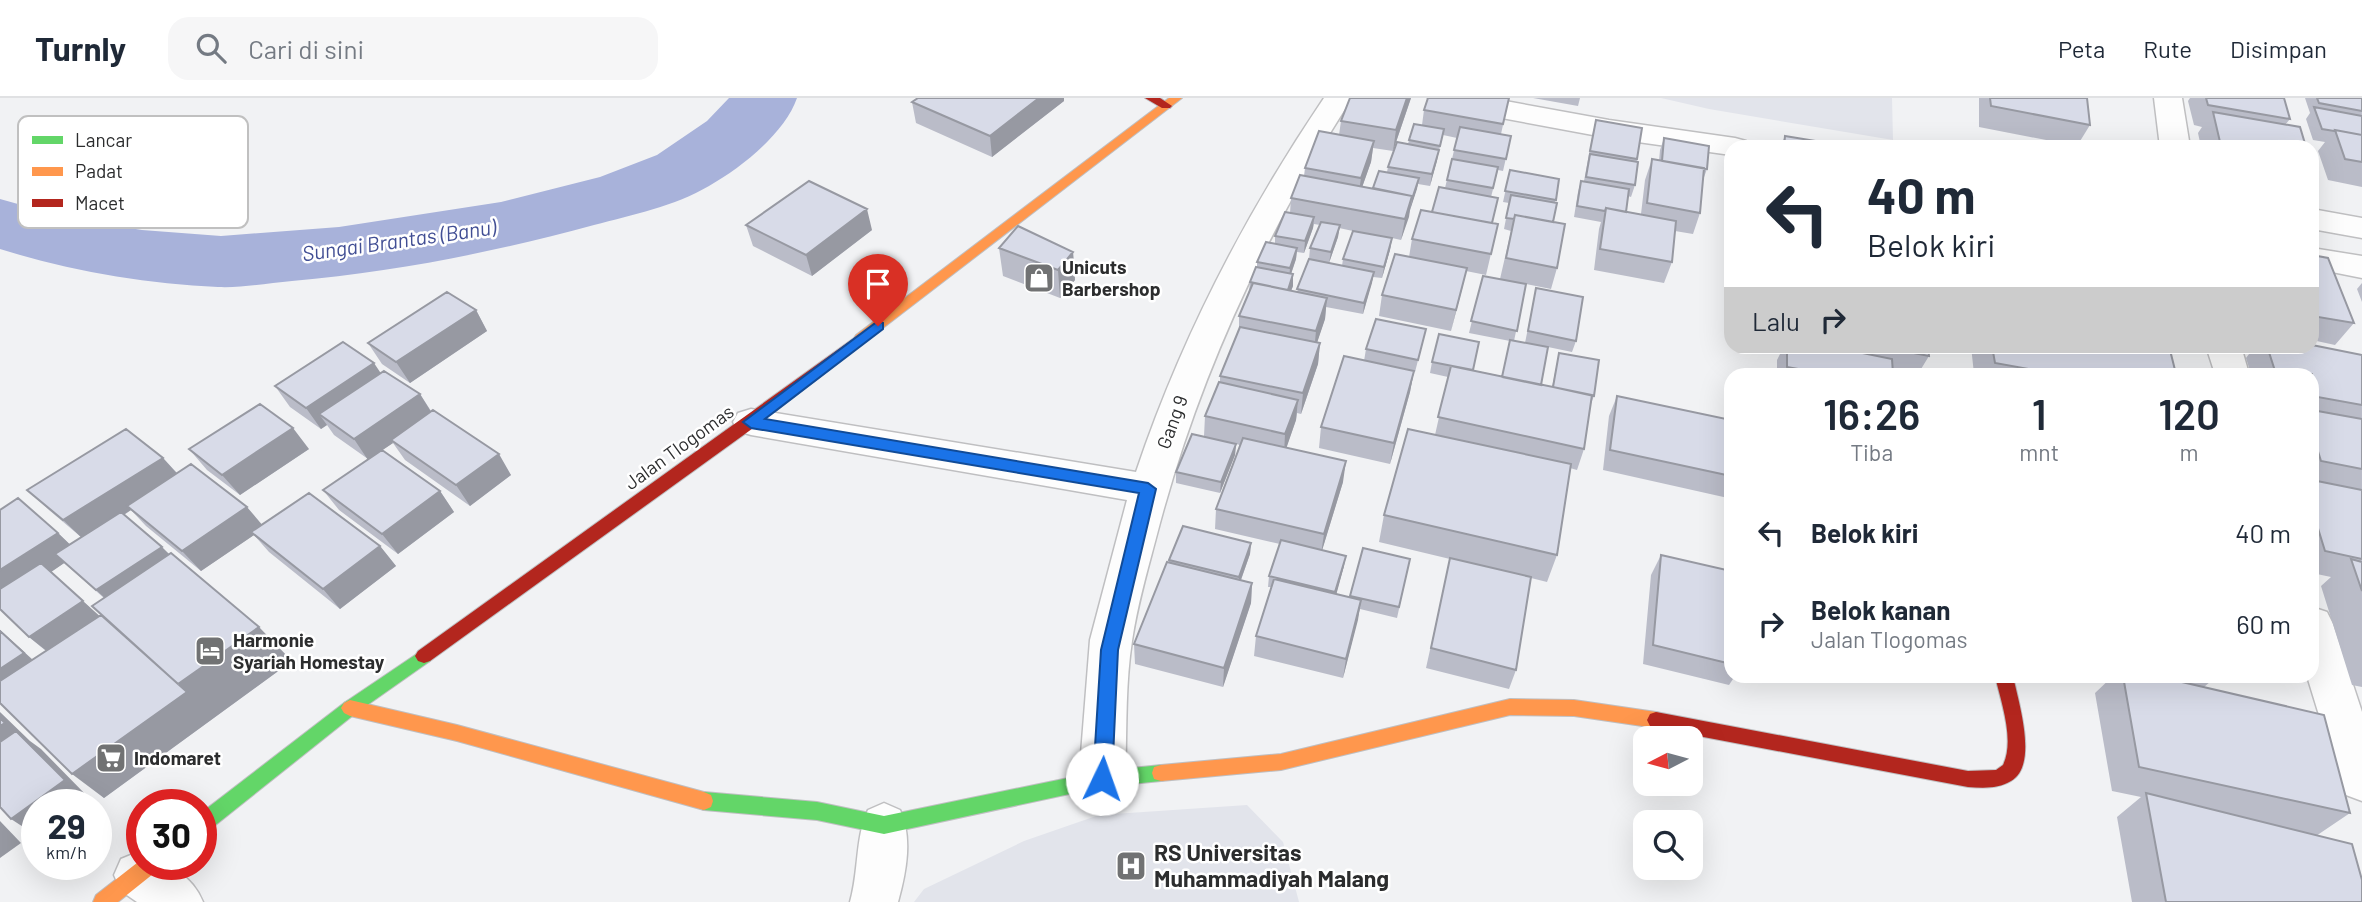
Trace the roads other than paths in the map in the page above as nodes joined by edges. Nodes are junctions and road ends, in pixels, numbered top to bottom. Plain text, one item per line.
1 (1151, 98) edge
2 (1338, 98) edge
3 (1442, 98) edge
4 (2168, 98) edge
5 (1171, 102) edge
6 (2174, 140) edge
7 (1724, 145) edge
8 (2319, 220) edge
9 (2362, 228) edge
10 (2319, 259) edge
11 (2362, 267) edge
12 (751, 422) junction
13 (1148, 489) junction
14 (2319, 646) edge
15 (2005, 683) edge
16 (350, 708) junction
17 (1102, 779) junction
18 (2362, 780) edge
19 (217, 812) edge
20 (884, 825) junction
21 (130, 880) edge
22 (179, 902) edge
23 (874, 902) edge

1 - 5 street
2 - 13 street, Gang 9
3 - 7 street
4 - 6 street
5 - 12 street, Jalan Tlogomas
8 - 9 street
10 - 11 street
12 - 13 street
12 - 16 street, Jalan Tlogomas
13 - 17 street, Gang 9
14 - 18 street
15 - 17 street
16 - 19 street, Jalan Tlogomas
16 - 20 street
17 - 20 street
20 - 23 street
21 - 22 street

